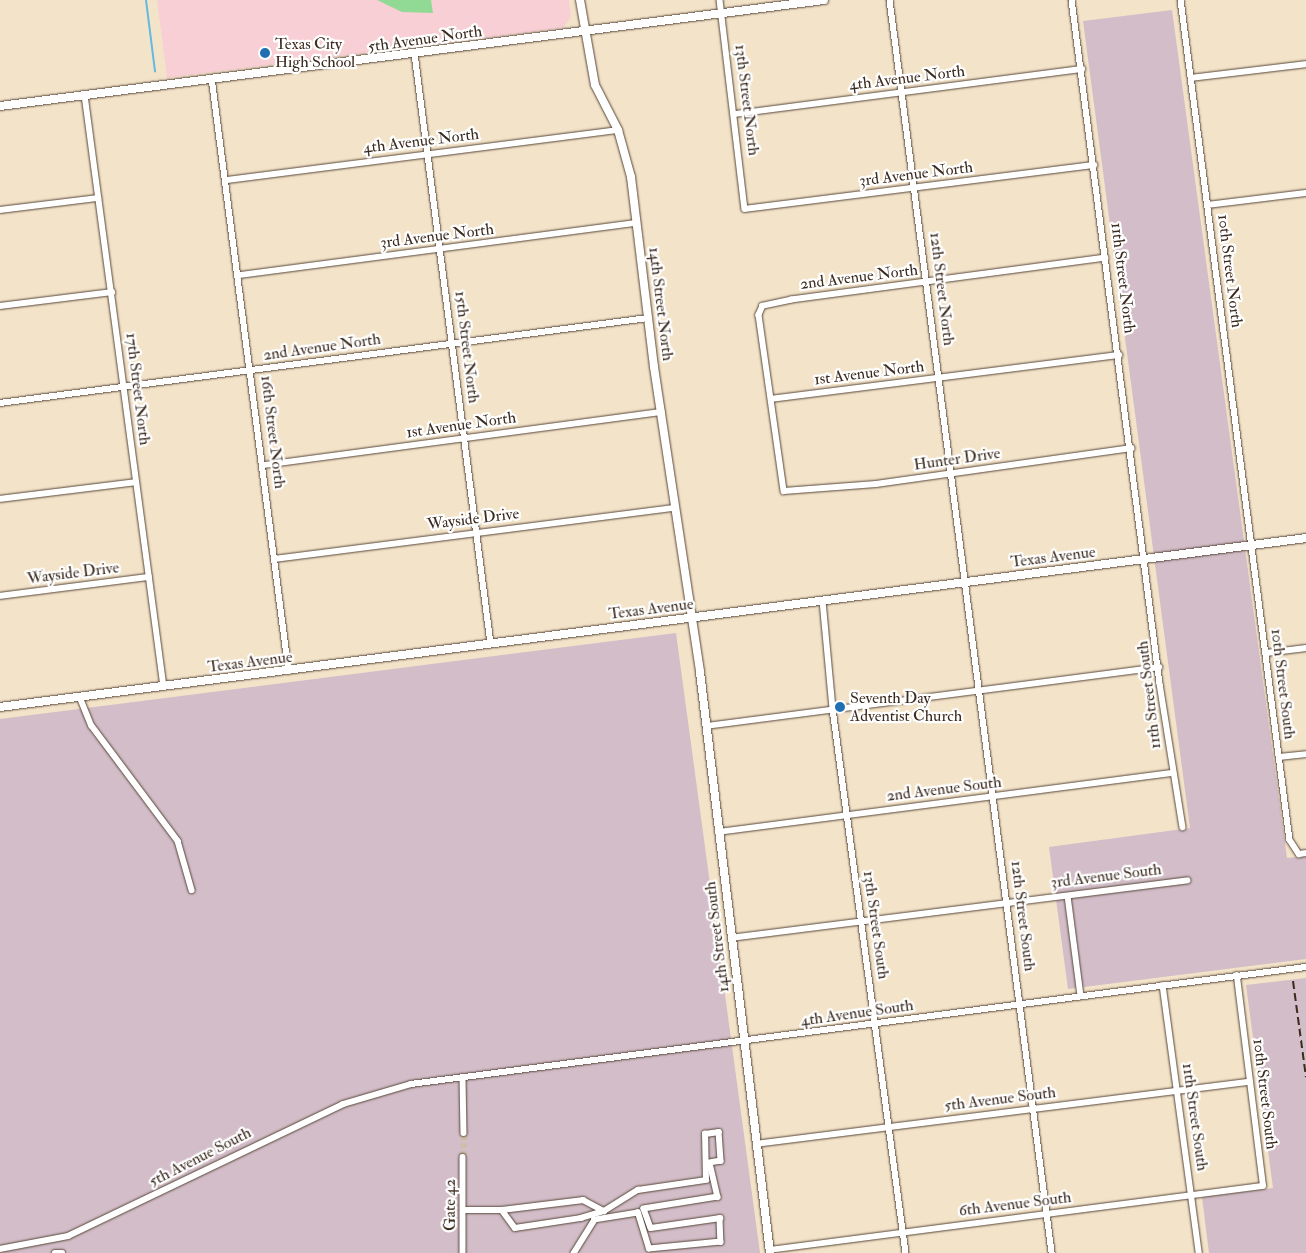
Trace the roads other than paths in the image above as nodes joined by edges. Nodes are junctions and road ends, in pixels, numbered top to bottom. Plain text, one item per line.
1 (580, 0) edge
2 (720, 0) edge
3 (824, 0) edge
4 (890, 0) edge
5 (1072, 0) edge
6 (1181, 0) edge
7 (722, 13) junction
8 (584, 31) junction
9 (415, 54) junction
10 (1306, 64) edge
11 (1082, 69) junction
12 (212, 78) junction
13 (1191, 78) junction
14 (902, 92) junction
15 (86, 95) junction
16 (0, 106) edge
17 (735, 114) junction
18 (618, 130) junction
19 (428, 154) junction
20 (1094, 165) junction
21 (228, 180) junction
22 (915, 188) junction
23 (1306, 193) edge
24 (98, 198) junction
25 (745, 204) joint
26 (1208, 206) junction
27 (0, 210) edge
28 (637, 223) junction
29 (440, 249) junction
30 (1106, 258) junction
31 (240, 275) junction
32 (927, 282) junction
33 (112, 292) junction
34 (0, 306) edge
35 (648, 318) junction
36 (452, 343) junction
37 (1119, 355) junction
38 (252, 370) junction
39 (940, 378) junction
40 (124, 387) junction
41 (771, 400) junction
42 (0, 403) edge
43 (661, 412) junction
44 (464, 438) junction
45 (1131, 448) junction
46 (264, 465) junction
47 (952, 474) junction
48 (136, 482) junction
49 (0, 499) edge
50 (675, 508) junction
51 (477, 533) junction
52 (1306, 538) edge
53 (1252, 545) junction
54 (275, 559) junction
55 (1145, 559) junction
56 (149, 577) junction
57 (966, 582) junction
58 (0, 596) edge
59 (823, 601) junction
60 (691, 618) junction
61 (491, 644) junction
62 (1306, 648) edge
63 (1266, 653) junction
64 (1159, 667) junction
65 (289, 671) junction
66 (164, 687) junction
67 (980, 690) junction
68 (80, 697) junction
69 (0, 707) edge
70 (833, 709) junction
71 (706, 726) junction
72 (1306, 754) edge
73 (1279, 757) junction
74 (1172, 773) junction
75 (994, 796) junction
76 (847, 815) junction
77 (1183, 827) dead end
78 (718, 832) junction
79 (1306, 853) edge
80 (1187, 880) dead end
81 (192, 890) dead end
82 (1068, 896) junction
83 (1008, 902) junction
84 (861, 921) junction
85 (731, 938) junction
86 (1306, 967) edge
87 (1237, 976) junction
88 (1163, 985) junction
89 (1081, 996) junction
90 (1021, 1004) junction
91 (875, 1024) junction
92 (743, 1042) junction
93 (463, 1078) junction
94 (1248, 1082) junction
95 (411, 1084) joint
96 (1177, 1091) junction
97 (1034, 1109) junction
98 (889, 1127) junction
99 (464, 1133) tunnel mouth
100 (756, 1144) junction
101 (463, 1157) tunnel mouth
102 (1263, 1186) joint
103 (1191, 1196) junction
104 (464, 1210) junction
105 (502, 1210) junction
106 (604, 1211) junction
107 (1047, 1214) junction
108 (903, 1233) junction
109 (0, 1249) edge
110 (770, 1251) edge
111 (55, 1253) edge
112 (62, 1253) edge
113 (463, 1253) edge
114 (574, 1253) edge
115 (906, 1253) edge
116 (1052, 1253) edge
117 (1199, 1253) edge

1 - 8 street, 14th Street North
2 - 7 street, 13th Street North
3 - 7 street, 5th Avenue North
4 - 14 street, 12th Street North
5 - 11 street, 11th Street North
6 - 13 street, 10th Street North
7 - 8 street, 5th Avenue North
7 - 17 street, 13th Street North
8 - 9 street, 5th Avenue North
8 - 18 street, 14th Street North
9 - 12 street, 5th Avenue North
9 - 19 street, 15th Street North
10 - 13 street
11 - 14 street, 4th Avenue North
11 - 20 street, 11th Street North
12 - 15 street, 5th Avenue North
12 - 21 street, 16th Street North
13 - 26 street, 10th Street North
14 - 17 street, 4th Avenue North
14 - 22 street, 12th Street North
15 - 16 street, 5th Avenue North
15 - 24 street, 17th Street North
17 - 25 street, 13th Street North
18 - 19 street, 4th Avenue North
18 - 28 street, 14th Street North
19 - 21 street, 4th Avenue North
19 - 29 street, 15th Street North
20 - 22 street, 3rd Avenue North
20 - 30 street, 11th Street North
21 - 31 street, 16th Street North
22 - 25 street, 3rd Avenue North
22 - 32 street, 12th Street North
23 - 26 street
24 - 27 street
24 - 33 street, 17th Street North
26 - 53 street, 10th Street North
28 - 29 street, 3rd Avenue North
28 - 35 street, 14th Street North
29 - 31 street, 3rd Avenue North
29 - 36 street, 15th Street North
30 - 32 street, 2nd Avenue North
30 - 37 street, 11th Street North
31 - 38 street, 16th Street North
32 - 39 street, 12th Street North
32 - 41 street, 2nd Avenue North
33 - 34 street
33 - 40 street, 17th Street North
35 - 36 street, 2nd Avenue North
35 - 43 street, 14th Street North
36 - 38 street, 2nd Avenue North
36 - 44 street, 15th Street North
37 - 39 street, 1st Avenue North
37 - 45 street, 11th Street North
38 - 40 street, 2nd Avenue North
38 - 46 street, 16th Street North
39 - 41 street, 1st Avenue North
39 - 47 street, 12th Street North
40 - 42 street, 2nd Avenue North
40 - 48 street, 17th Street North
41 - 47 street, Hunter Drive
43 - 44 street, 1st Avenue North
43 - 50 street, 14th Street North
44 - 46 street, 1st Avenue North
44 - 51 street, 15th Street North
45 - 47 street, Hunter Drive
45 - 55 street, 11th Street North
46 - 54 street, 16th Street North
47 - 57 street, 12th Street North
48 - 49 street
48 - 56 street, 17th Street North
50 - 51 street, Wayside Drive
50 - 60 street, 14th Street North
51 - 54 street, Wayside Drive
51 - 61 street, 15th Street North
52 - 53 street, Texas Avenue
53 - 55 street, Texas Avenue
53 - 63 street, 10th Street South
54 - 65 street, 16th Street North
55 - 57 street, Texas Avenue
55 - 64 street, 11th Street South
56 - 58 street, Wayside Drive
56 - 66 street, 17th Street North
57 - 59 street, Texas Avenue
57 - 67 street, 12th Street South
59 - 60 street, Texas Avenue
59 - 70 street, 13th Street South
60 - 61 street, Texas Avenue
60 - 71 street, 14th Street South
61 - 65 street, Texas Avenue
62 - 63 street
63 - 73 street, 10th Street South
64 - 67 street
64 - 74 street, 11th Street South
65 - 66 street, Texas Avenue
66 - 68 street, Texas Avenue
67 - 70 street
67 - 75 street, 12th Street South
68 - 69 street, Texas Avenue
68 - 81 street
70 - 71 street
70 - 76 street, 13th Street South
71 - 78 street, 14th Street South
72 - 73 street
73 - 79 street, 10th Street South
74 - 75 street, 2nd Avenue South
74 - 77 street, 11th Street South
75 - 76 street, 2nd Avenue South
75 - 83 street, 12th Street South
76 - 78 street, 2nd Avenue South
76 - 84 street, 13th Street South
78 - 85 street, 14th Street South
80 - 82 street, 3rd Avenue South
82 - 83 street, 3rd Avenue South
82 - 89 street
83 - 84 street, 3rd Avenue South
83 - 90 street, 12th Street South
84 - 85 street, 3rd Avenue South
84 - 91 street, 13th Street South
85 - 92 street, 14th Street South
86 - 87 street, 4th Avenue South
87 - 88 street, 4th Avenue South
87 - 94 street, 10th Street South
88 - 89 street, 4th Avenue South
88 - 96 street, 11th Street South
89 - 90 street, 4th Avenue South
90 - 91 street, 4th Avenue South
90 - 97 street, 12th Street South
91 - 92 street, 4th Avenue South
91 - 98 street, 13th Street South
92 - 93 street, 4th Avenue South
92 - 100 street, 14th Street South
93 - 95 street, 4th Avenue South
93 - 99 street
94 - 96 street, 5th Avenue South
94 - 102 street, 10th Street South
95 - 109 street, 5th Avenue South
96 - 97 street, 5th Avenue South
96 - 103 street, 11th Street South
97 - 98 street, 5th Avenue South
97 - 107 street, 12th Street South
98 - 100 street, 5th Avenue South
98 - 108 street, 13th Street South
100 - 110 street, 14th Street South
101 - 104 street, Gate 42
102 - 103 street, 6th Avenue South
103 - 107 street, 6th Avenue South
103 - 117 street, 11th Street South
104 - 105 street
104 - 113 street, Gate 42
105 - 106 street
105 - 106 street
106 - 114 street
107 - 108 street, 6th Avenue South
107 - 116 street, 12th Street South
108 - 110 street, 6th Avenue South
108 - 115 street, 13th Street South
111 - 112 street

